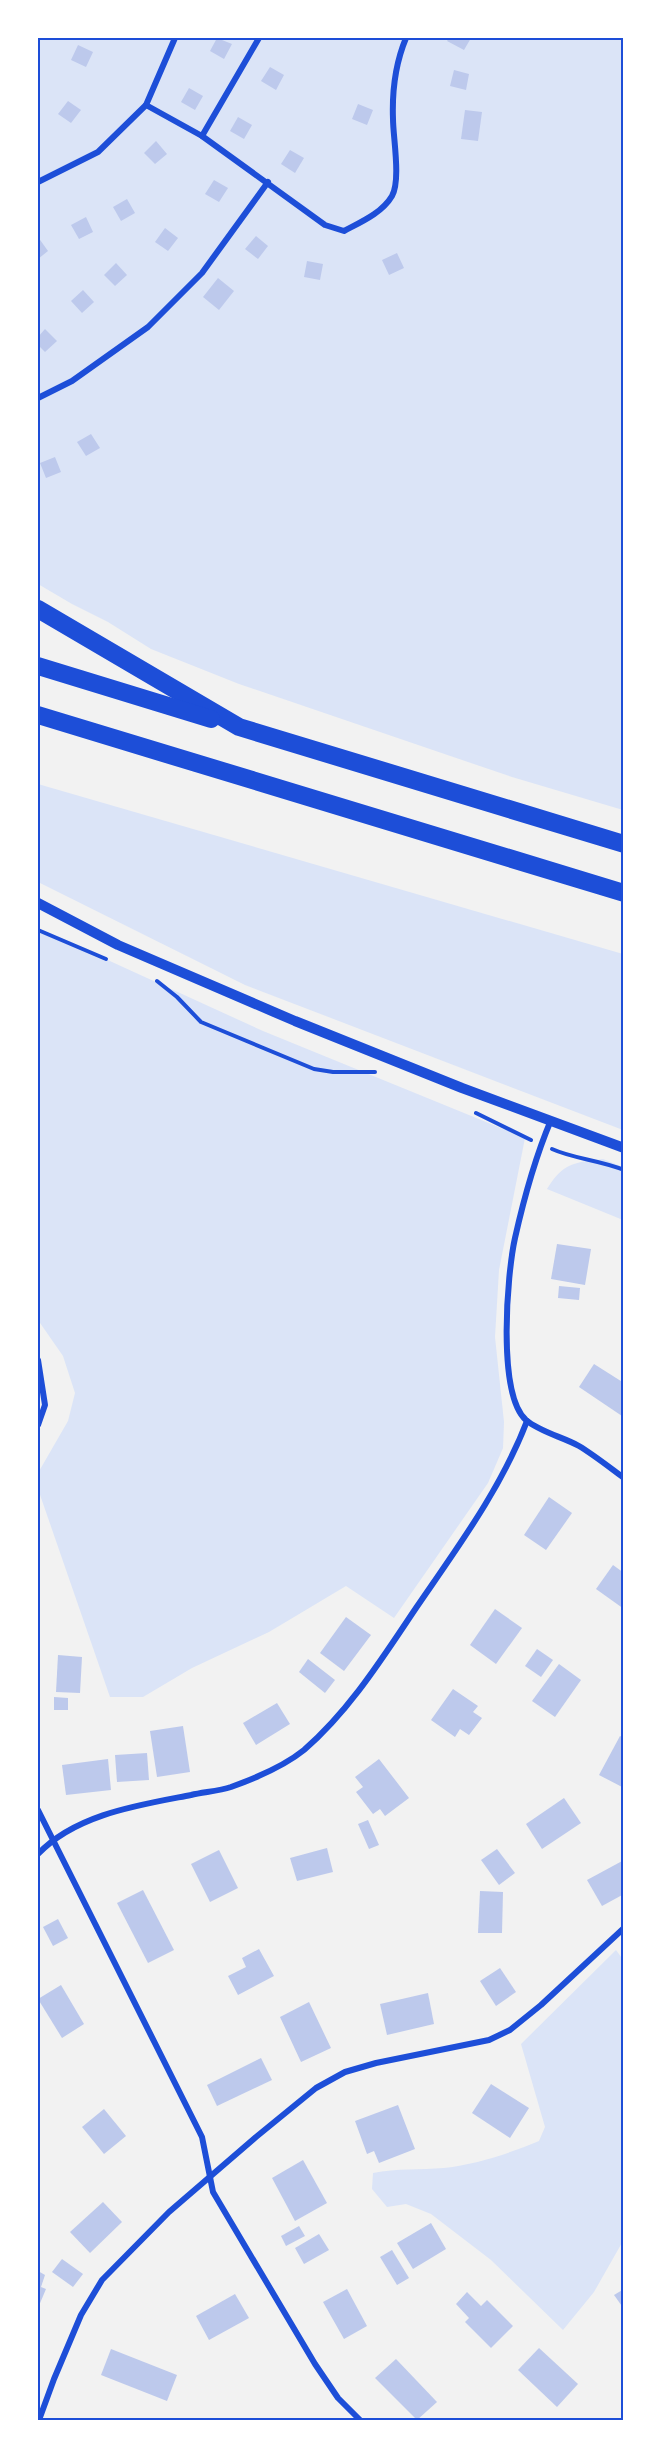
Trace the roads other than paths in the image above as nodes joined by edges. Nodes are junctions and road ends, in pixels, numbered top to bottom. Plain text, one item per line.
1 (175, 38) edge
2 (259, 38) edge
3 (406, 38) edge
4 (146, 105) junction
5 (202, 136) junction
6 (38, 182) edge
7 (268, 182) junction
8 (38, 398) edge
9 (38, 609) edge
10 (38, 666) edge
11 (38, 715) edge
12 (239, 727) junction
13 (624, 844) edge
14 (624, 893) edge
15 (38, 903) edge
16 (551, 1120) junction
17 (624, 1148) edge
18 (38, 1360) edge
19 (527, 1421) junction
20 (38, 1425) edge
21 (624, 1478) edge
22 (38, 1810) edge
23 (51, 1839) junction
24 (38, 1854) edge
25 (624, 1928) edge
26 (210, 2176) junction
27 (39, 2421) edge
28 (360, 2421) edge

1 - 4 street
2 - 5 street
3 - 7 street
4 - 5 street
4 - 6 street
5 - 7 street
7 - 8 street
9 - 12 highway
10 - 12 highway
11 - 14 highway
12 - 13 highway
15 - 16 street
16 - 17 street
16 - 19 street
18 - 20 street
19 - 21 street
19 - 23 street
22 - 23 street
23 - 24 street
23 - 26 street
25 - 26 street
26 - 27 street
26 - 28 street

